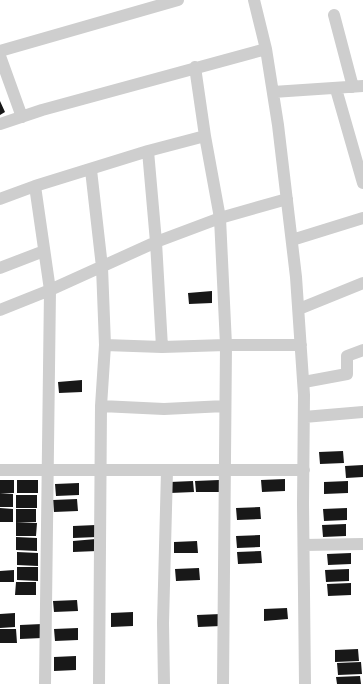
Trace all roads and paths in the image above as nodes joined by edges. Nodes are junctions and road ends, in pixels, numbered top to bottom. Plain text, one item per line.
1 (178, 0) edge
2 (254, 0) edge
3 (334, 15) dead end
4 (266, 49) junction
5 (0, 51) edge
6 (0, 56) edge
7 (195, 68) junction
8 (358, 86) edge
9 (336, 89) junction
10 (6, 90) edge
11 (273, 92) junction
12 (22, 117) junction
13 (0, 124) edge
14 (205, 136) junction
15 (148, 152) junction
16 (91, 170) junction
17 (363, 183) edge
18 (34, 186) junction
19 (0, 199) edge
20 (287, 199) junction
21 (220, 218) junction
22 (363, 218) edge
23 (292, 240) junction
24 (156, 242) junction
25 (44, 251) junction
26 (102, 267) junction
27 (0, 268) edge
28 (363, 283) edge
29 (50, 290) junction
30 (299, 309) junction
31 (0, 310) edge
32 (105, 345) junction
33 (301, 345) junction
34 (226, 346) junction
35 (162, 347) junction
36 (363, 350) edge
37 (304, 382) junction
38 (101, 406) junction
39 (225, 406) junction
40 (363, 412) edge
41 (304, 417) junction
42 (225, 469) junction
43 (0, 470) edge
44 (47, 470) junction
45 (101, 470) junction
46 (304, 470) junction
47 (167, 471) junction
48 (363, 544) edge
49 (304, 545) junction
50 (45, 684) edge
51 (99, 684) edge
52 (164, 684) edge
53 (223, 684) edge
54 (305, 684) edge

1 - 5 street
2 - 4 street
3 - 8 street
4 - 7 street
4 - 11 street
6 - 10 street
7 - 12 street
7 - 14 street
8 - 9 street
9 - 11 street
9 - 17 street
10 - 12 street
11 - 20 street
12 - 13 street
14 - 15 street
14 - 21 street
15 - 16 street
15 - 24 street
16 - 18 street
16 - 26 street
18 - 19 street
18 - 25 street
20 - 21 street
20 - 23 street
21 - 24 street
21 - 34 street
22 - 23 street
23 - 30 street
24 - 26 street
24 - 35 street
25 - 27 street
25 - 29 street
26 - 29 street
26 - 32 street
28 - 30 street
29 - 31 street
29 - 44 street
30 - 33 street
32 - 35 street
32 - 38 street
33 - 34 street
33 - 37 street
34 - 35 street
34 - 39 street
36 - 37 street
37 - 41 street
38 - 39 street
38 - 45 street
39 - 42 street
40 - 41 street
41 - 46 street
42 - 46 street
42 - 47 street
42 - 53 street
43 - 44 street
44 - 45 street
44 - 50 street
45 - 47 street
45 - 51 street
46 - 49 street
47 - 52 street
48 - 49 street
49 - 54 street

